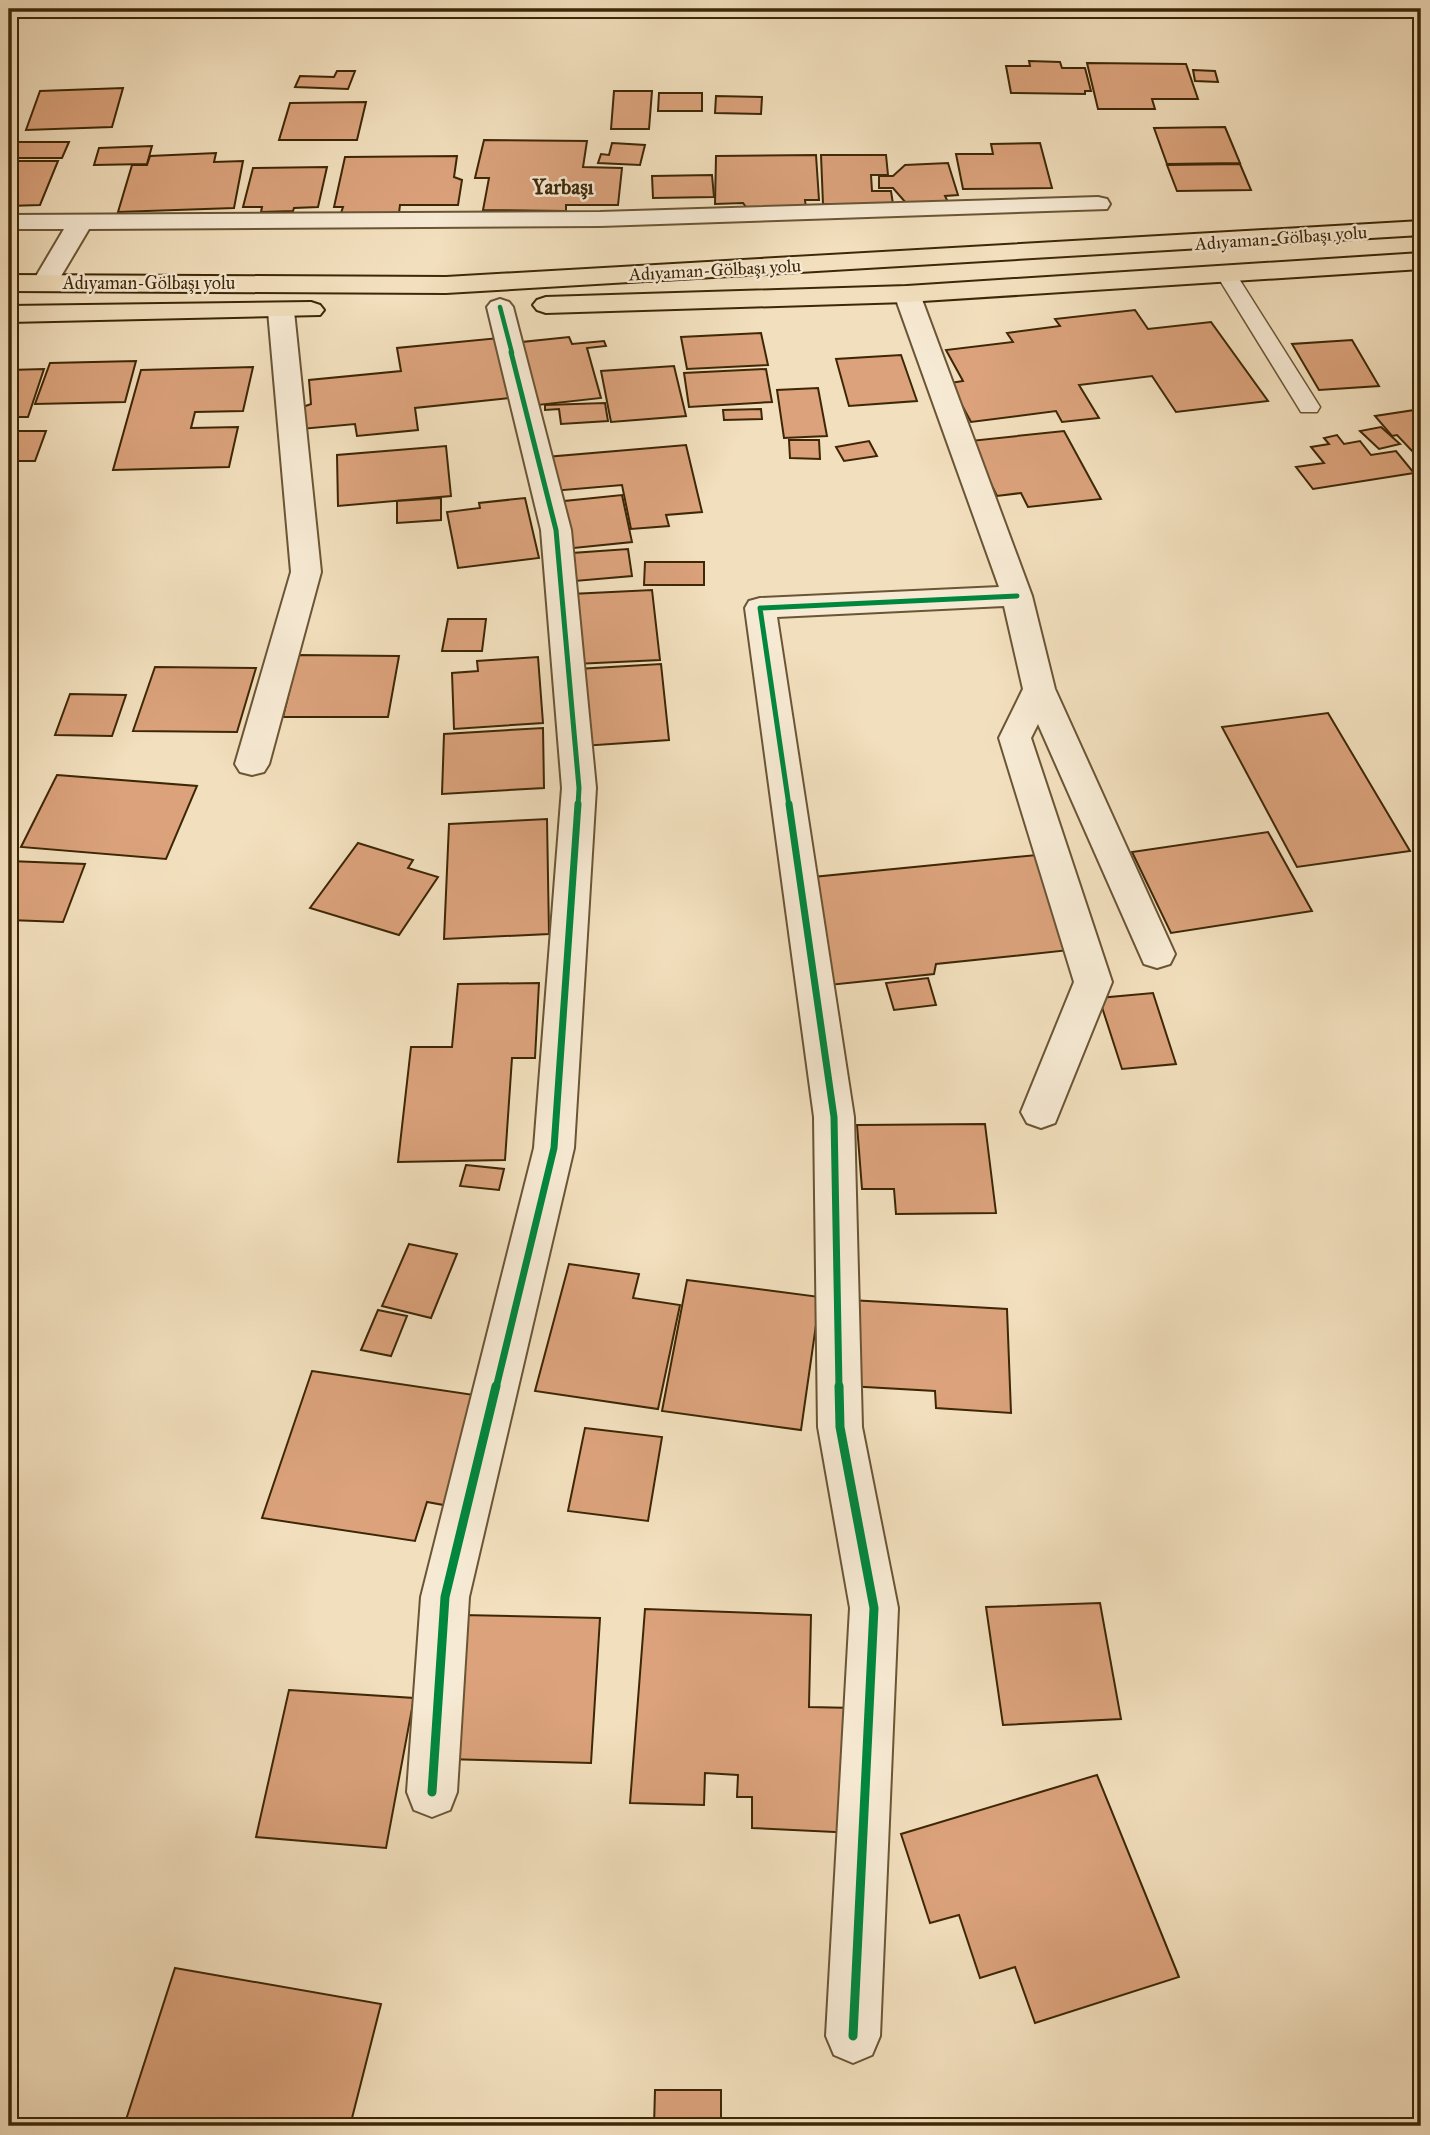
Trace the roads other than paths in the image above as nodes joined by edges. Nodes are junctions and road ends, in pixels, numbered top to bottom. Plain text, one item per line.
1 (1098, 204) dead end
2 (9, 222) edge
3 (81, 222) junction
4 (1421, 228) edge
5 (1421, 261) edge
6 (1226, 274) junction
7 (9, 282) edge
8 (45, 283) junction
9 (907, 294) junction
10 (500, 307) junction
11 (363, 309) dead end
12 (336, 310) dead end
13 (281, 311) junction
14 (9, 314) edge
15 (1308, 407) dead end
16 (1017, 596) junction
17 (1039, 690) junction
18 (252, 764) dead end
19 (1157, 954) dead end
20 (1041, 1112) dead end
21 (432, 1792) dead end
22 (853, 2036) dead end

1 - 3 street
2 - 3 street
3 - 8 street
4 - 8 highway, Adıyaman-Gölbaşı yolu
5 - 6 highway, Adıyaman-Gölbaşı yolu
6 - 9 highway, Adıyaman-Gölbaşı yolu
6 - 15 lane
7 - 8 highway, Adıyaman-Gölbaşı yolu
9 - 10 highway, Adıyaman-Gölbaşı yolu
9 - 16 street
10 - 11 highway, Adıyaman-Gölbaşı yolu
10 - 21 street
12 - 13 highway, Adıyaman-Gölbaşı yolu
13 - 14 highway, Adıyaman-Gölbaşı yolu
13 - 18 street
16 - 17 street
16 - 22 street
17 - 19 street
17 - 20 street

